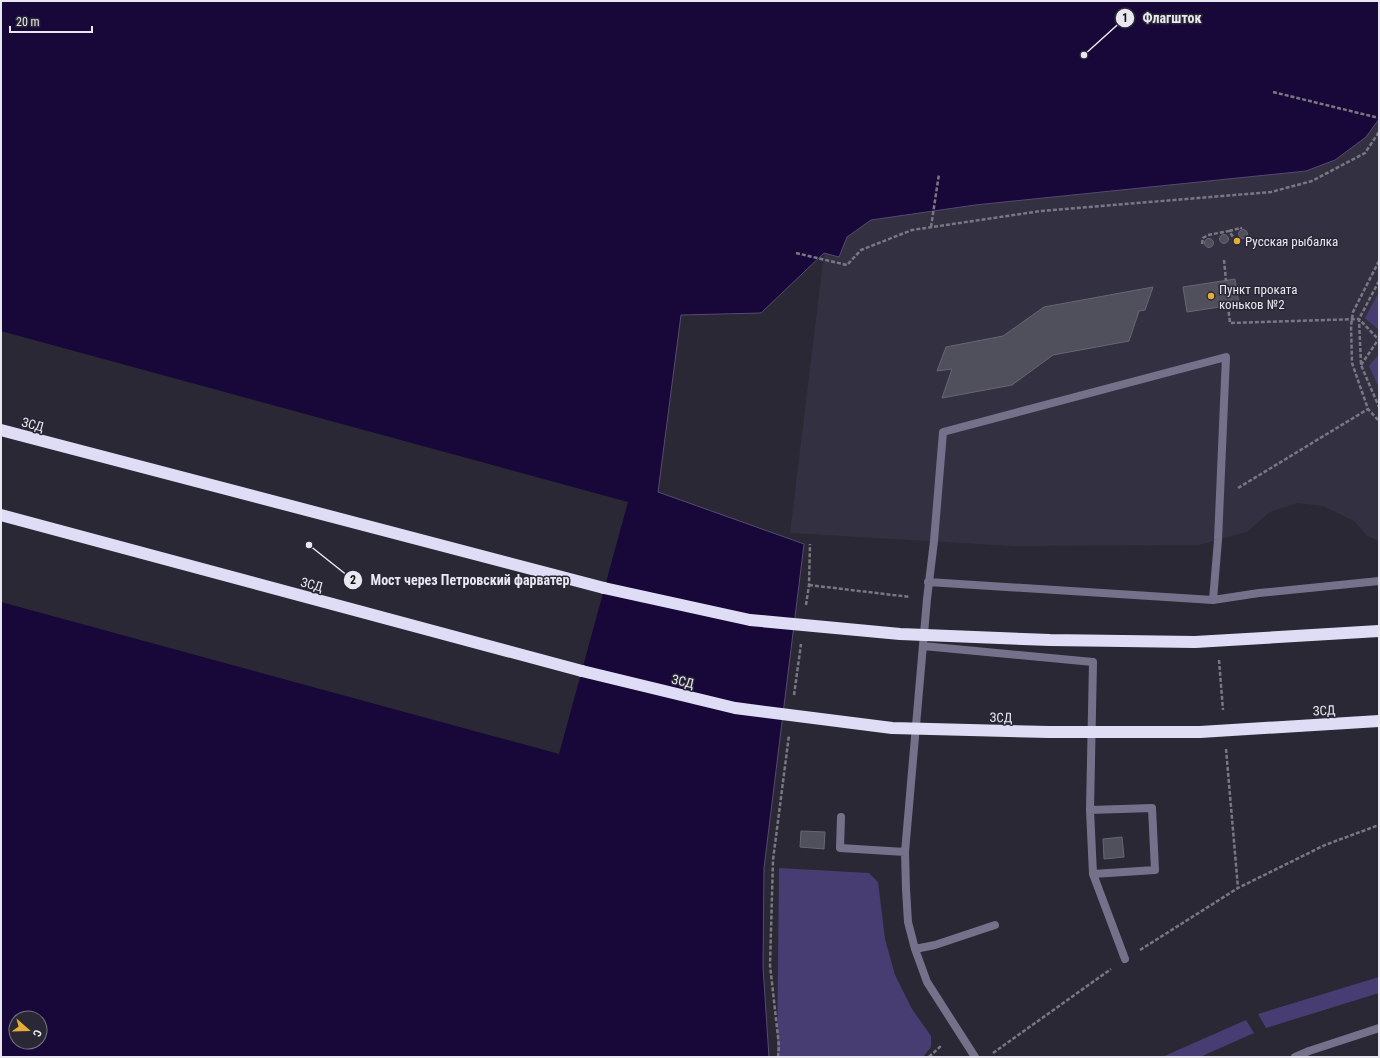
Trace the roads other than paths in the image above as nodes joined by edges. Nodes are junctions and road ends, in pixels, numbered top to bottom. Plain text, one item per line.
1 (1, 430) edge
2 (1, 515) edge
3 (1379, 581) edge
4 (928, 582) junction
5 (1213, 600) junction
6 (1379, 632) edge
7 (924, 646) junction
8 (1379, 721) edge
9 (1090, 810) junction
10 (841, 817) dead end
11 (905, 852) junction
12 (1093, 874) junction
13 (995, 926) dead end
14 (915, 949) junction
15 (1124, 959) road end
16 (1379, 1028) edge
17 (975, 1057) edge
18 (1295, 1057) edge

1 - 6 highway, ЗСД, bridge
2 - 8 highway, ЗСД, bridge
3 - 5 street
4 - 5 street
4 - 5 street
4 - 7 street
7 - 9 street
7 - 11 street
9 - 12 street
9 - 12 street
10 - 11 street
11 - 14 street
12 - 15 street
13 - 14 street
14 - 17 street
16 - 18 street

